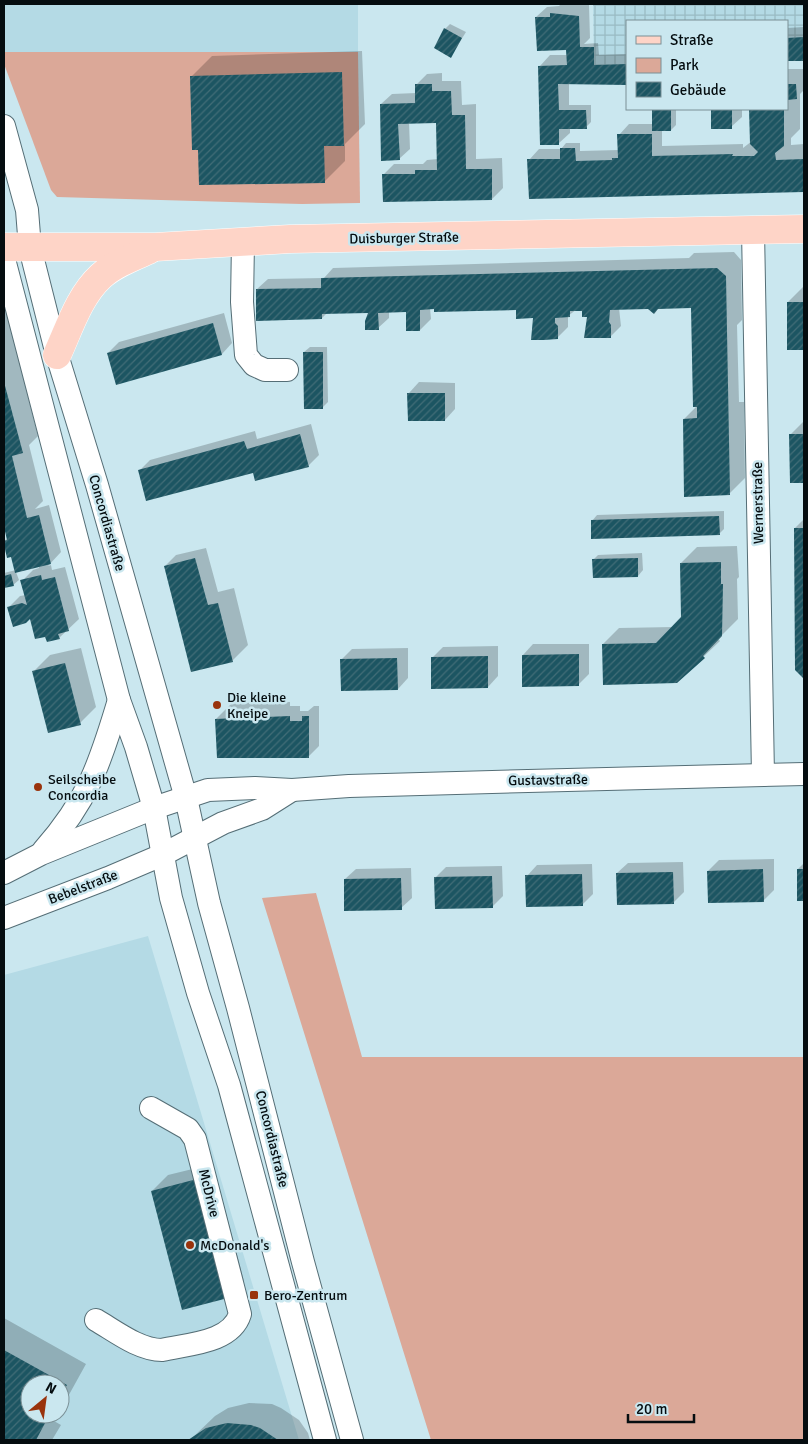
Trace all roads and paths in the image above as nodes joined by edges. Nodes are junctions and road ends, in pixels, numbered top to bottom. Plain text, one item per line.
1 (4, 126) edge
2 (804, 229) edge
3 (753, 230) junction
4 (243, 242) junction
5 (4, 247) edge
6 (155, 247) junction
7 (30, 248) junction
8 (4, 259) edge
9 (57, 355) junction
10 (287, 370) dead end
11 (119, 700) junction
12 (804, 774) edge
13 (762, 775) junction
14 (292, 790) junction
15 (186, 798) junction
16 (154, 808) junction
17 (194, 837) junction
18 (42, 854) junction
19 (162, 855) junction
20 (4, 873) edge
21 (4, 918) edge
22 (151, 1108) dead end
23 (96, 1320) dead end
24 (325, 1440) edge
25 (352, 1440) edge

1 - 7 street, Concordiastraße
2 - 3 main road, Duisburger Straße
3 - 4 main road, Duisburger Straße
3 - 13 street, Wernerstraße
4 - 6 main road, Duisburger Straße
4 - 10 street
5 - 7 main road, Duisburger Straße
6 - 7 main road, Duisburger Straße
6 - 9 main road
7 - 9 street, Concordiastraße
8 - 11 street, Concordiastraße
9 - 15 street, Concordiastraße
11 - 16 street, Concordiastraße
11 - 18 street
12 - 13 street, Gustavstraße
13 - 14 street, Gustavstraße
14 - 15 street, Gustavstraße
14 - 17 street, Gustavstraße
15 - 16 street
15 - 17 street, Concordiastraße
16 - 18 street
16 - 19 street, Concordiastraße
17 - 19 street
17 - 25 street, Concordiastraße
18 - 20 street
19 - 21 street, Bebelstraße
19 - 24 street, Concordiastraße
22 - 23 street, McDrive

